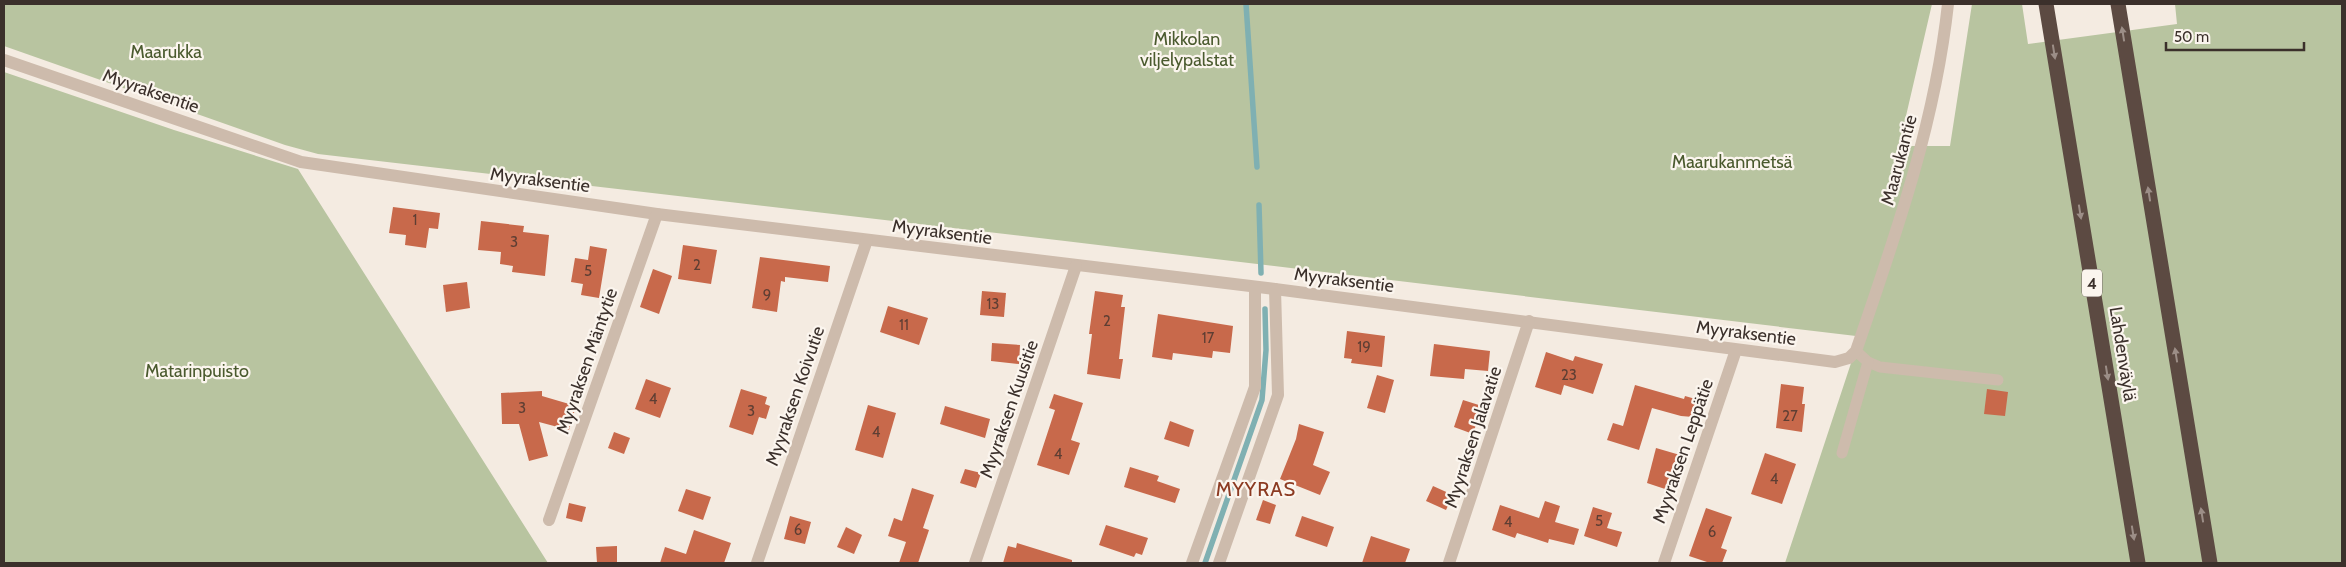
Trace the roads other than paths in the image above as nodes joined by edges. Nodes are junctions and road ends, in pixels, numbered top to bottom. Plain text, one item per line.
1 (1948, 4) edge
2 (2046, 4) edge
3 (2118, 4) edge
4 (4, 60) edge
5 (657, 214) junction
6 (867, 240) junction
7 (1076, 266) junction
8 (1255, 287) junction
9 (1275, 289) junction
10 (1528, 321) junction
11 (1736, 350) junction
12 (1856, 351) junction
13 (1868, 362) junction
14 (1998, 380) dead end
15 (1842, 453) dead end
16 (549, 520) dead end
17 (756, 563) edge
18 (975, 563) edge
19 (1192, 563) edge
20 (1219, 563) edge
21 (1449, 563) edge
22 (1664, 563) edge
23 (2138, 563) edge
24 (2210, 563) edge

1 - 12 street, Maarukantie
2 -> 23 highway, Lahdenväylä / 4
24 -> 3 highway
4 - 5 street, Myyraksentie
5 - 6 street, Myyraksentie
5 - 16 street, Myyraksen Mäntytie
6 - 7 street, Myyraksentie
6 - 17 street, Myyraksen Koivutie
7 - 8 street, Myyraksentie
7 - 18 street, Myyraksen Kuusitie
8 - 9 street, Myyraksentie
8 - 19 street
9 - 10 street, Myyraksentie
9 - 20 street
10 - 11 street, Myyraksentie
10 - 21 street, Myyraksen Jalavatie
11 - 12 street, Myyraksentie
11 - 22 street, Myyraksen Leppätie
12 - 13 lane
13 - 14 lane
13 - 15 lane

